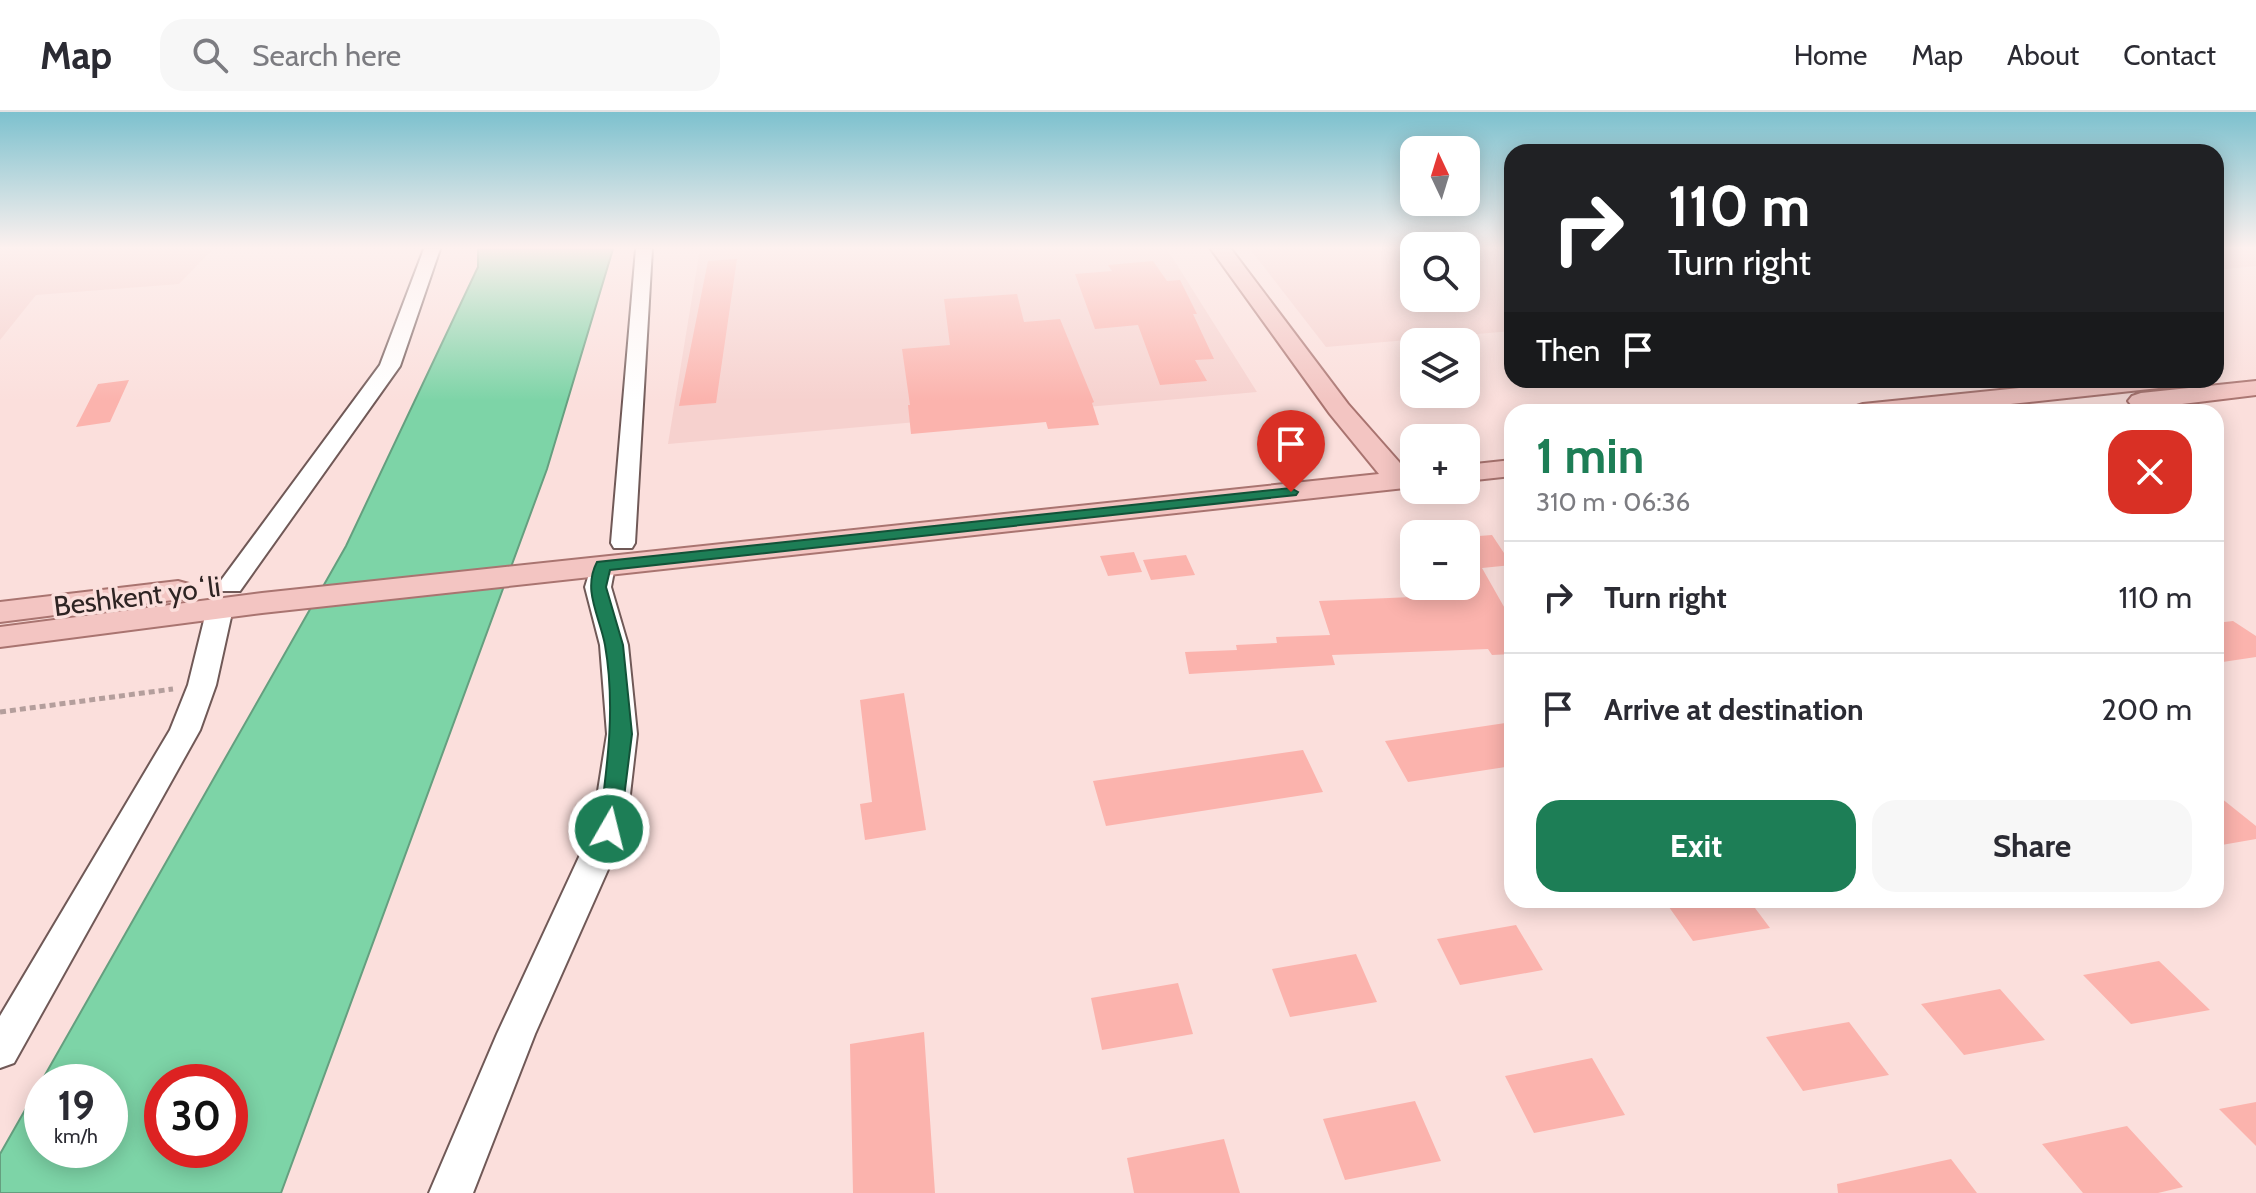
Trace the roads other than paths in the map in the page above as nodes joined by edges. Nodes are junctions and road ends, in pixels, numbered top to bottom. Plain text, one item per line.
1 (414, 299) edge
2 (637, 299) edge
3 (1258, 299) edge
4 (2256, 371) edge
5 (2224, 374) edge
6 (2092, 388) edge
7 (2256, 388) edge
8 (1939, 404) edge
9 (2111, 404) edge
10 (1504, 450) edge
11 (1480, 452) edge
12 (1400, 467) edge
13 (1504, 469) edge
14 (1400, 470) edge
15 (1480, 471) edge
16 (601, 555) junction
17 (226, 596) junction
18 (0, 612) edge
19 (0, 637) edge
20 (0, 1051) edge
21 (451, 1193) edge

1 - 17 street
2 - 16 street
3 - 12 main road
4 - 5 main road
6 - 8 main road
7 - 9 main road
10 - 11 main road
13 - 15 main road
14 - 16 main road, Beshkent yoʻli
16 - 17 main road, Beshkent yoʻli
16 - 21 street
17 - 18 main road, Beshkent yoʻli
17 - 19 main road, Beshkent yoʻli
17 - 20 street

